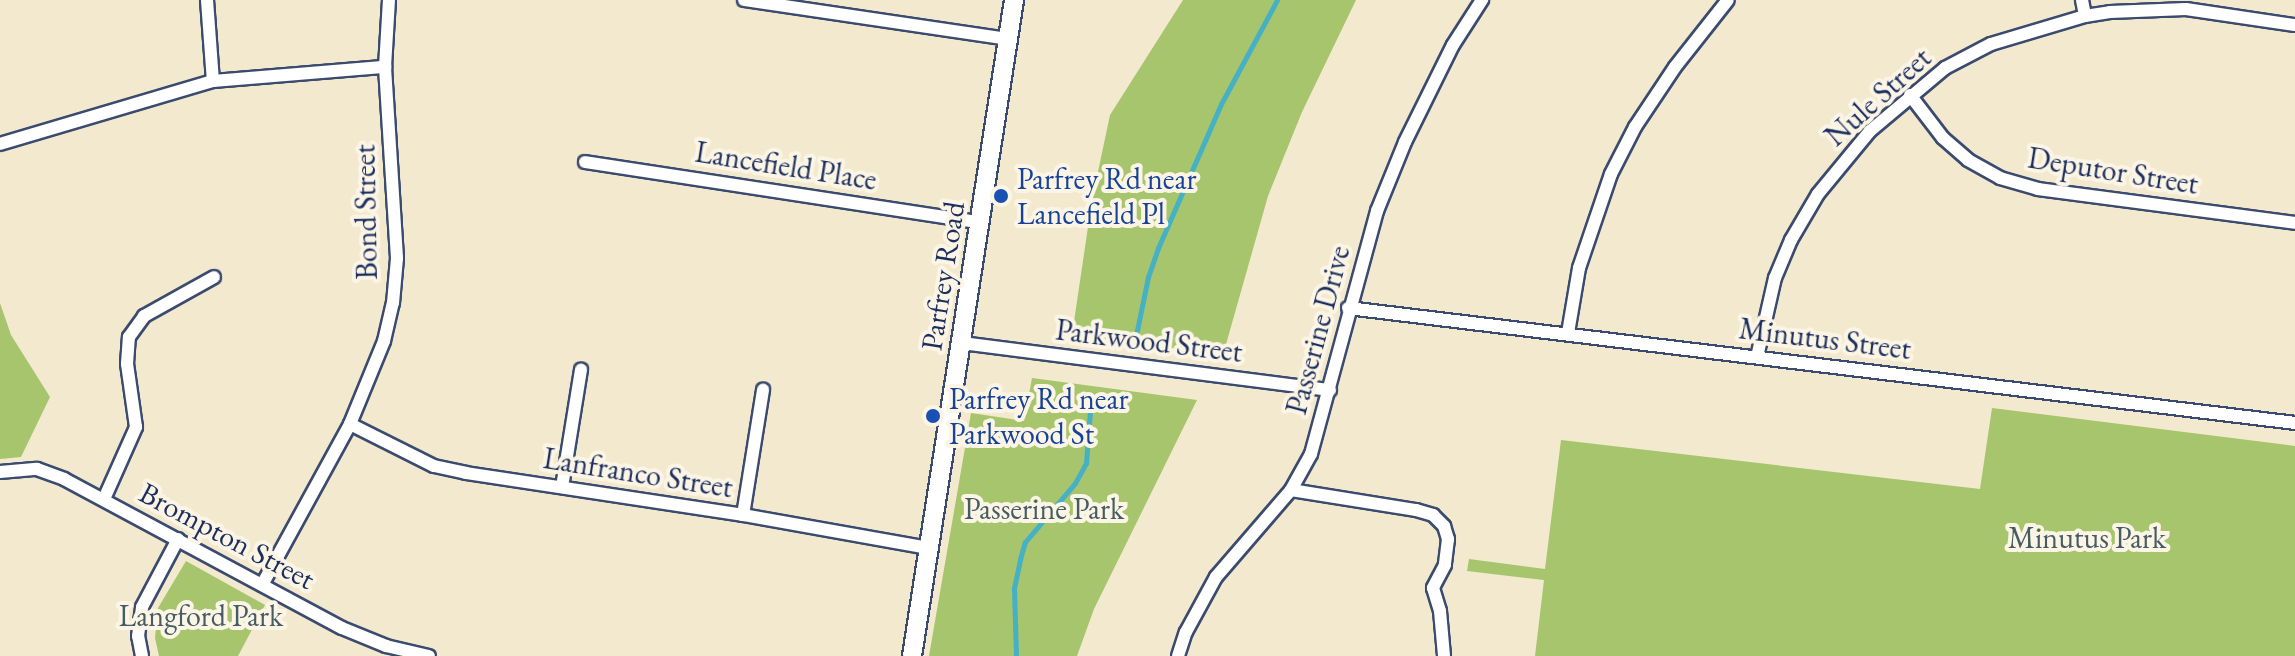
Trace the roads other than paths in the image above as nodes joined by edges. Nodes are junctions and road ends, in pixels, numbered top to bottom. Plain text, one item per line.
1 (207, 0) edge
2 (389, 0) edge
3 (744, 0) edge
4 (1014, 0) edge
5 (1482, 0) edge
6 (1728, 0) edge
7 (2082, 0) edge
8 (2085, 16) junction
9 (2295, 25) edge
10 (1008, 39) junction
11 (385, 67) junction
12 (213, 81) junction
13 (1910, 95) junction
14 (0, 144) edge
15 (585, 162) dead end
16 (979, 222) junction
17 (2295, 223) edge
18 (214, 277) dead end
19 (1348, 308) junction
20 (1568, 333) junction
21 (962, 343) junction
22 (1757, 357) junction
23 (581, 370) dead end
24 (763, 390) dead end
25 (1330, 390) junction
26 (2295, 423) edge
27 (350, 424) junction
28 (0, 472) edge
29 (562, 487) junction
30 (1291, 490) junction
31 (104, 499) junction
32 (743, 515) junction
33 (178, 539) junction
34 (928, 548) junction
35 (262, 585) junction
36 (142, 656) edge
37 (429, 656) edge
38 (912, 656) edge
39 (1178, 656) edge
40 (1444, 656) edge

1 - 12 street
2 - 11 street, Bond Street
3 - 10 street
4 - 10 main road, Parfrey Road
5 - 19 street, Passerine Drive
6 - 20 street
7 - 8 street
8 - 9 street, Nule Street
8 - 13 street, Nule Street
10 - 16 main road, Parfrey Road
11 - 12 street
11 - 27 street, Bond Street
12 - 14 street
13 - 17 street, Deputor Street
13 - 22 street, Nule Street
15 - 16 street, Lancefield Place
16 - 21 main road, Parfrey Road
18 - 31 street
19 - 20 street, Minutus Street
19 - 25 street, Passerine Drive
20 - 22 street, Minutus Street
21 - 25 street, Parkwood Street
21 - 34 main road, Parfrey Road
22 - 26 street, Minutus Street
23 - 29 street
24 - 32 street
25 - 30 street, Passerine Drive
27 - 29 street, Lanfranco Street
27 - 35 street, Bond Street
28 - 31 street, Brompton Street
29 - 32 street, Lanfranco Street
30 - 39 street, Passerine Drive
30 - 40 street
31 - 33 street, Brompton Street
32 - 34 street, Lanfranco Street
33 - 35 street, Brompton Street
33 - 36 street
34 - 38 main road, Parfrey Road
35 - 37 street, Brompton Street

